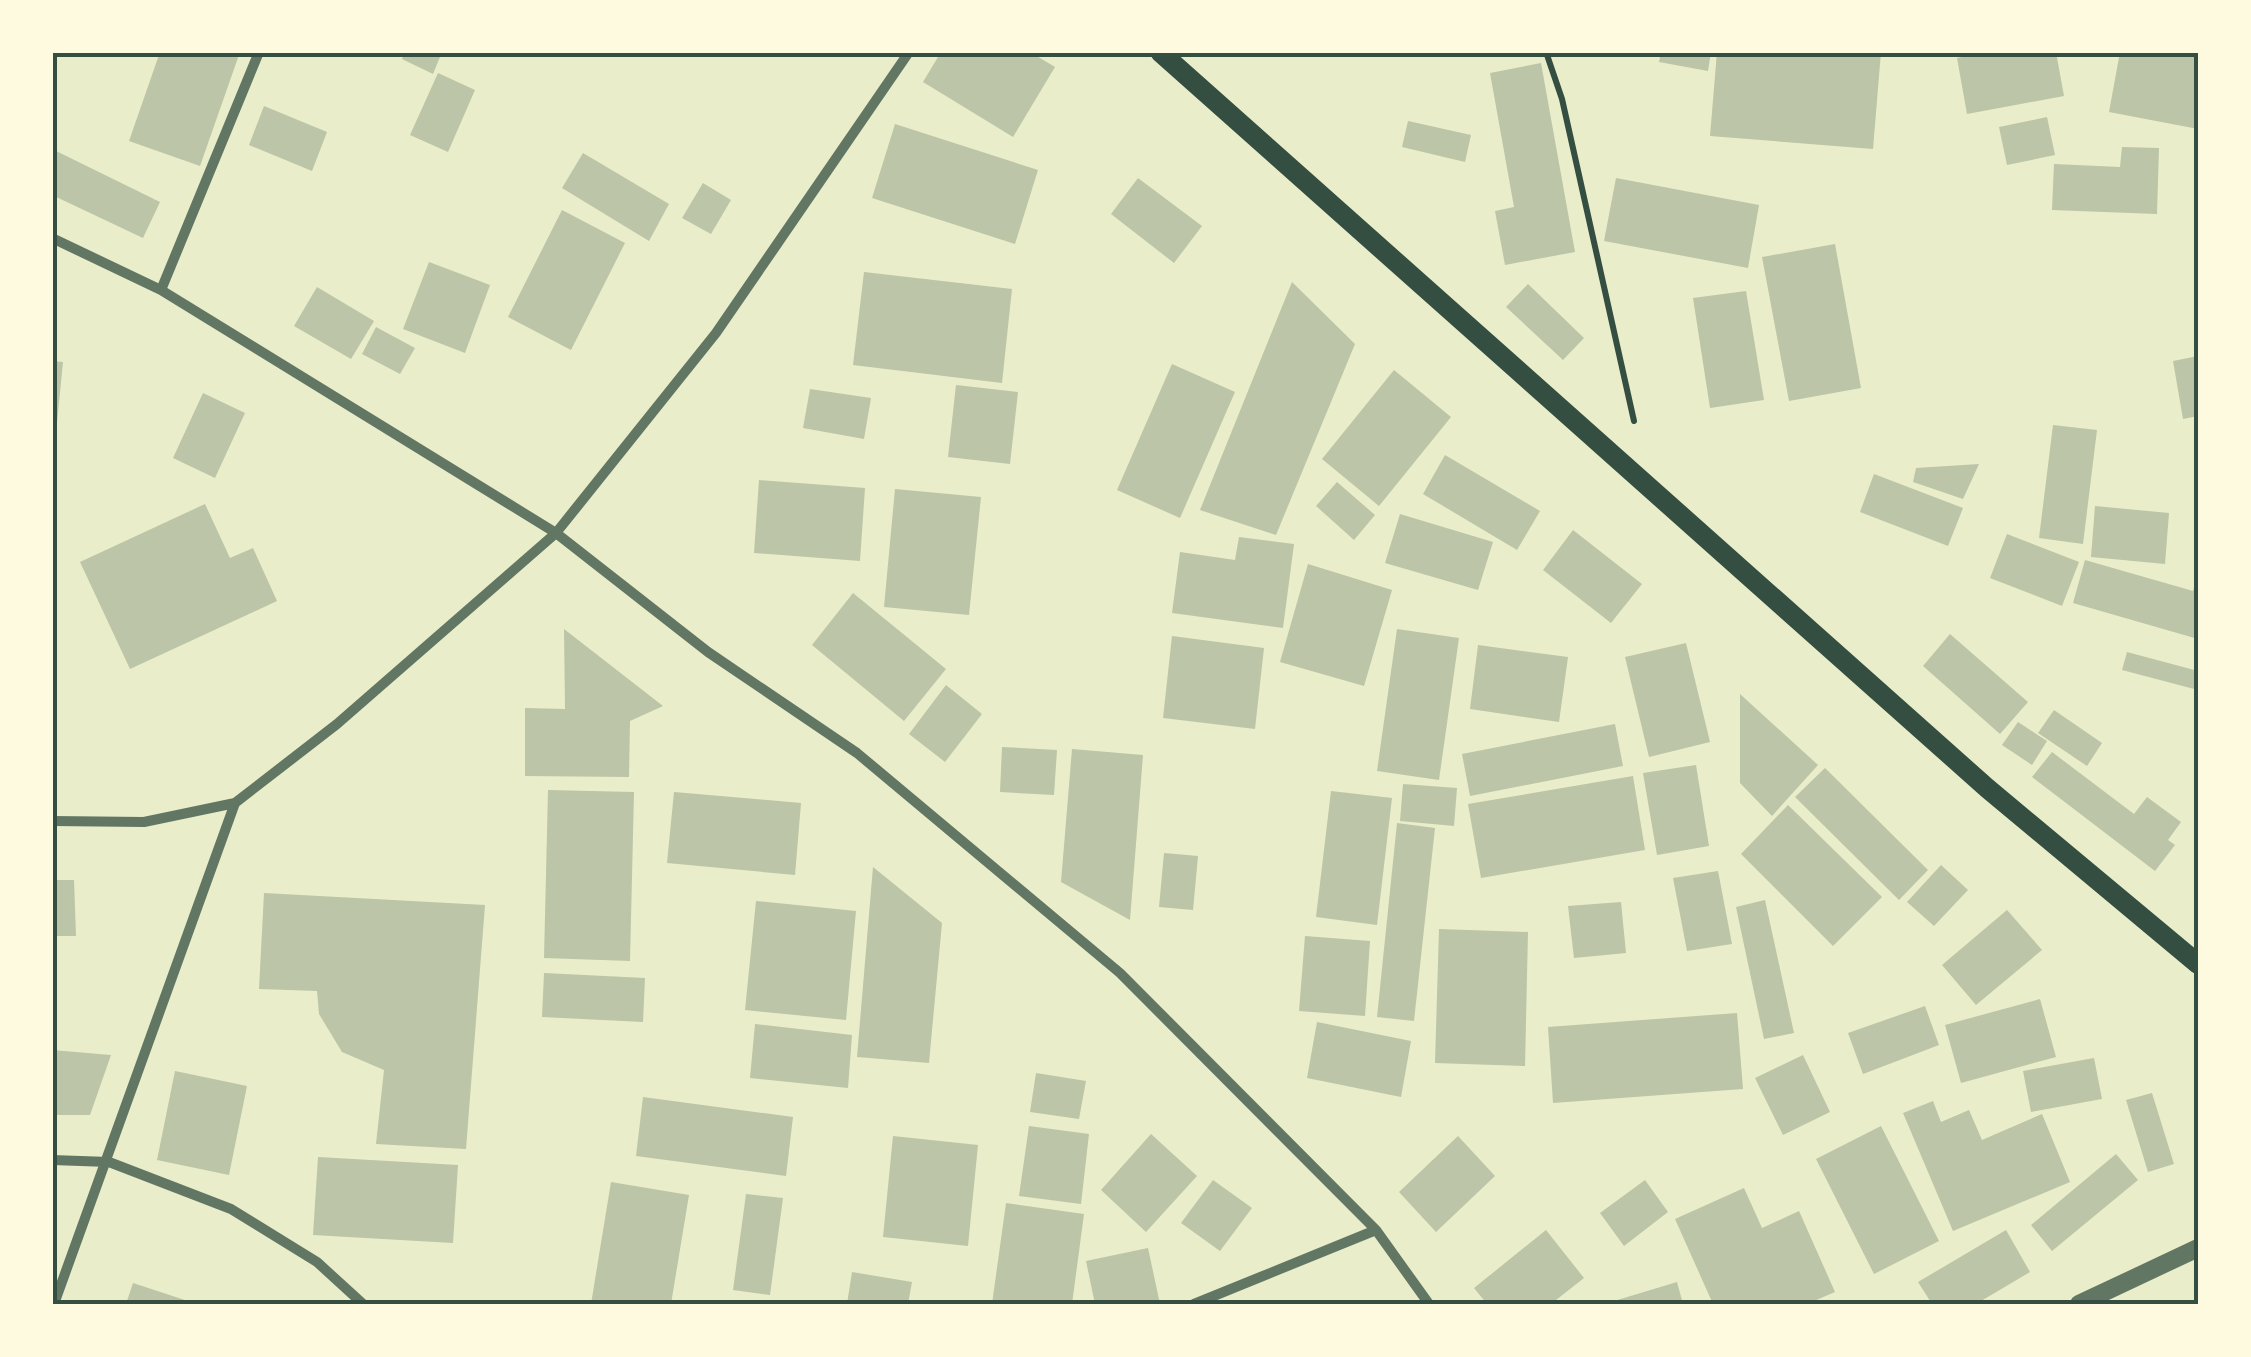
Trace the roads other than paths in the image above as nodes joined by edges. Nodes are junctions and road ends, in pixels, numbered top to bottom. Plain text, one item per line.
1 (259, 52) edge
2 (909, 52) edge
3 (1160, 52) edge
4 (52, 238) edge
5 (161, 290) junction
6 (556, 533) junction
7 (235, 803) junction
8 (52, 821) edge
9 (2198, 964) edge
10 (52, 1160) edge
11 (108, 1162) junction
12 (1376, 1230) junction
13 (2198, 1248) edge
14 (54, 1304) edge
15 (364, 1304) edge
16 (1194, 1304) edge
17 (1429, 1304) edge
18 (2080, 1304) edge

1 - 5 street
2 - 6 street
3 - 9 main road
4 - 5 street
5 - 6 street
6 - 7 street
6 - 12 street
7 - 8 street
7 - 11 street
10 - 11 street
11 - 14 street
11 - 15 street
12 - 16 street
12 - 17 street
13 - 18 street

